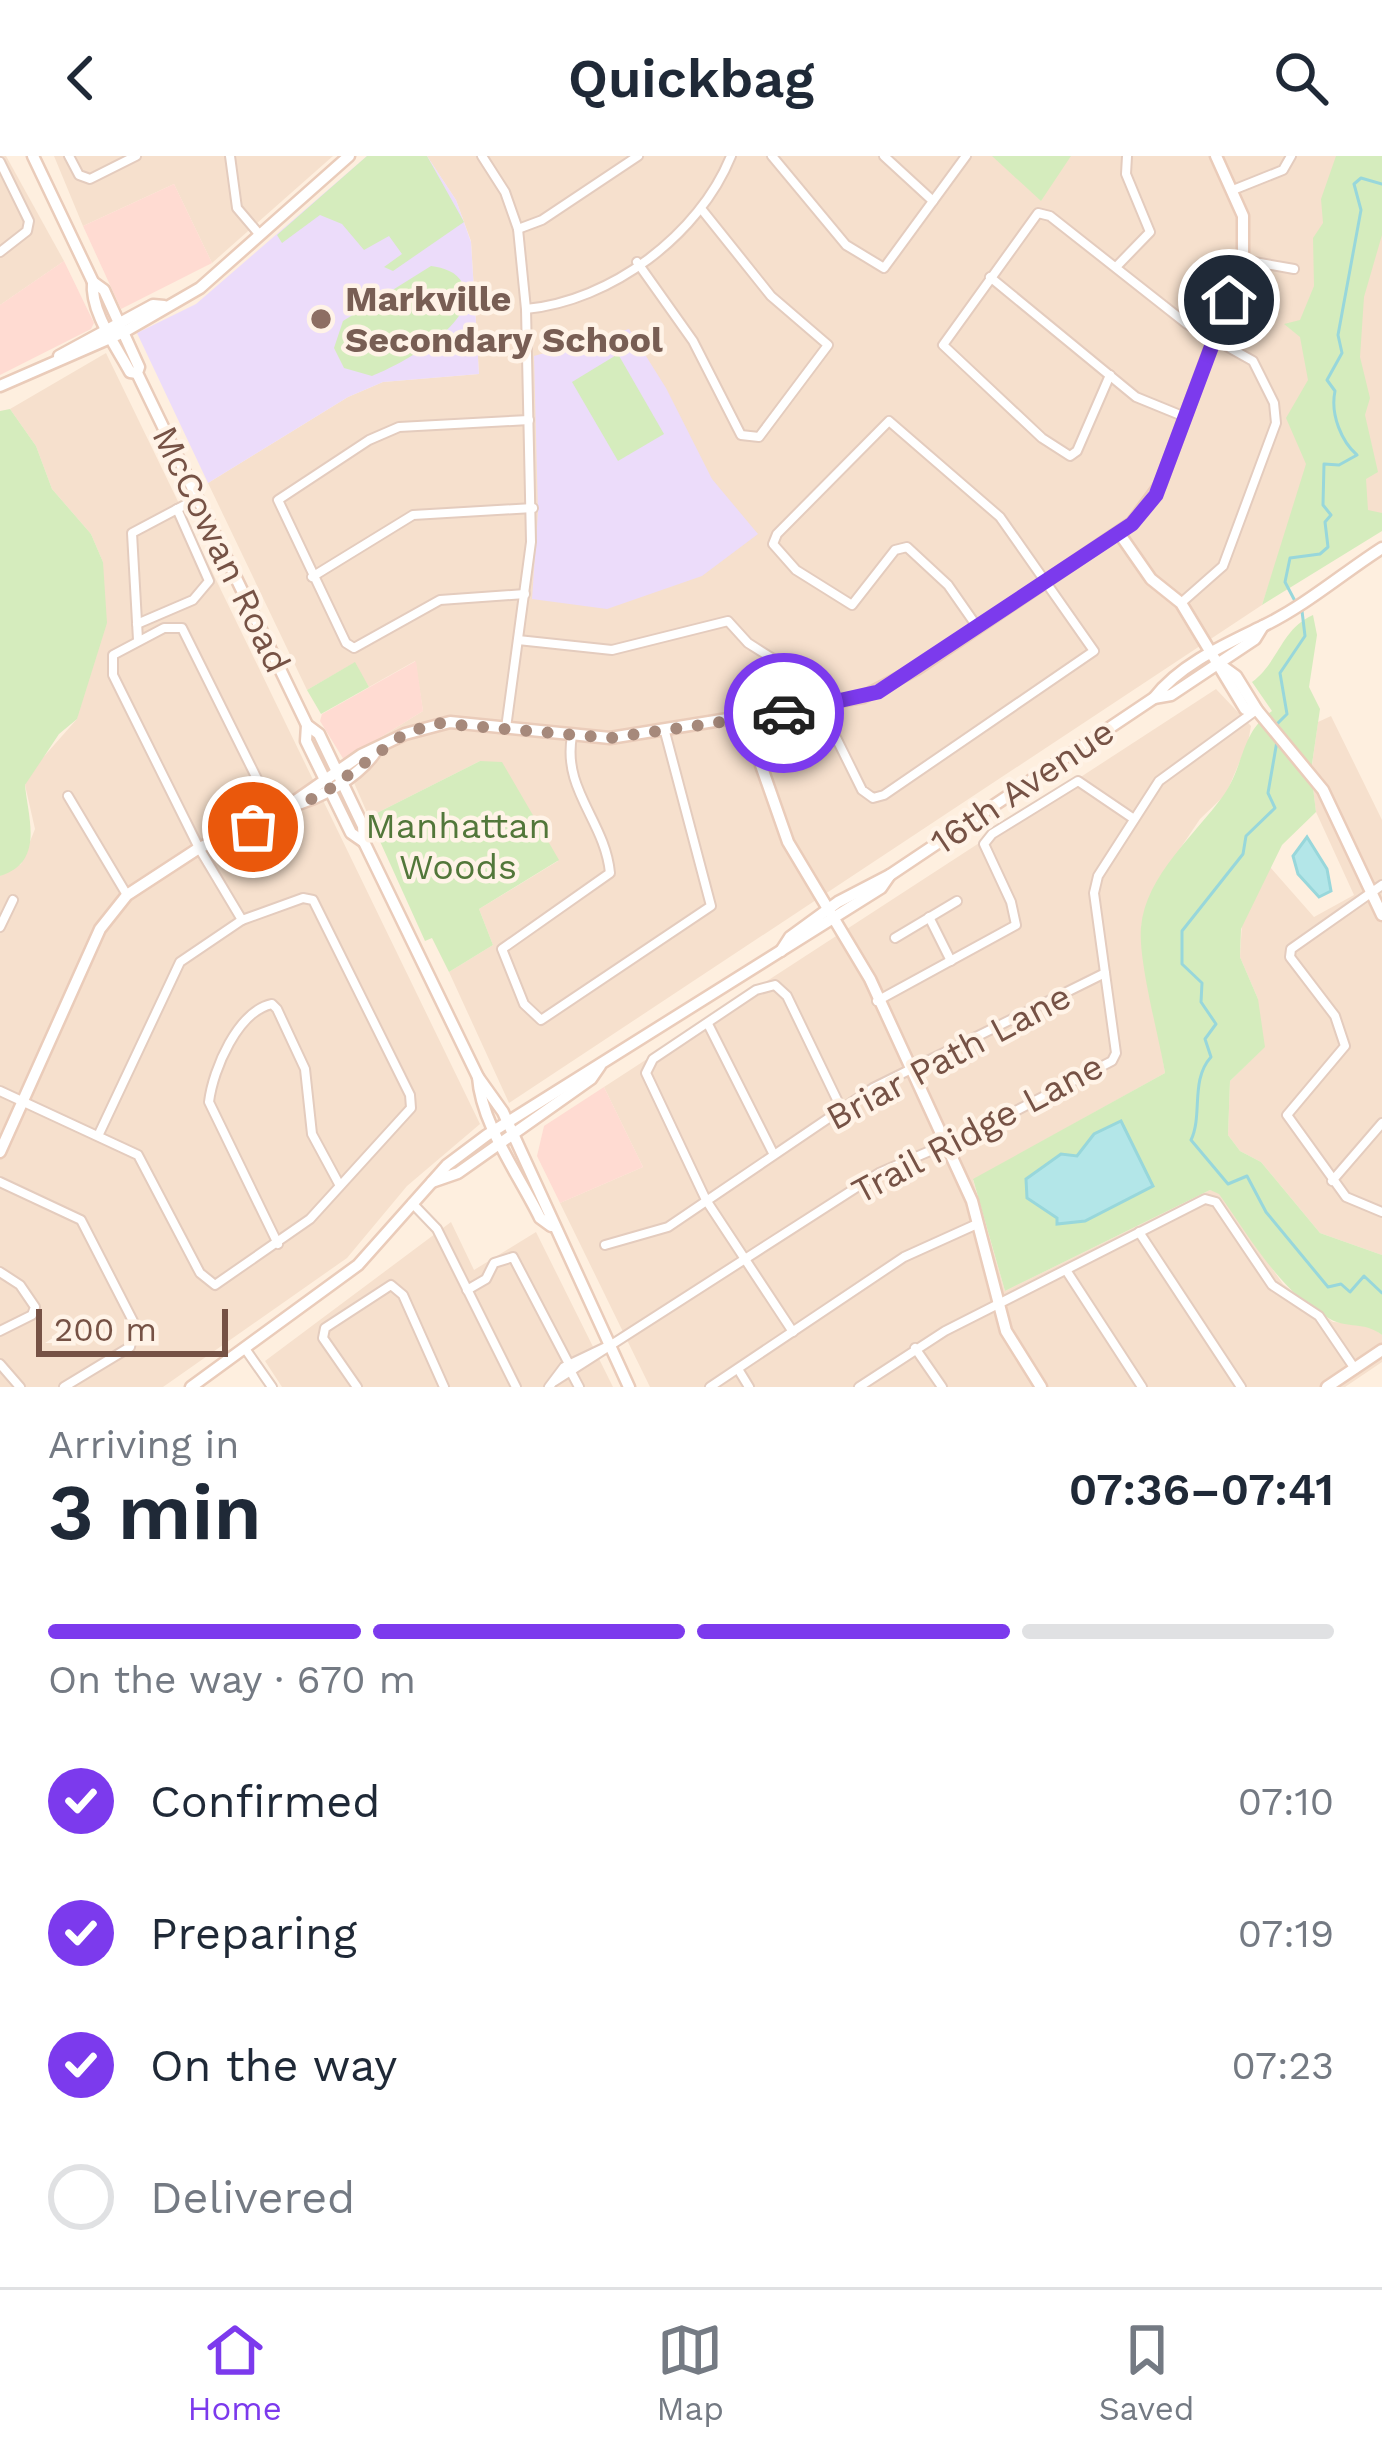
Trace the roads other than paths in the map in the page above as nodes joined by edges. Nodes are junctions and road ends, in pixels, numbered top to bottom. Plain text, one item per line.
1 (33, 156) edge
2 (69, 156) edge
3 (136, 156) edge
4 (230, 156) edge
5 (349, 156) edge
6 (484, 156) edge
7 (638, 156) edge
8 (730, 156) edge
9 (772, 156) edge
10 (884, 156) edge
11 (966, 156) edge
12 (1127, 156) edge
13 (1216, 156) edge
14 (1291, 156) edge
15 (0, 162) edge
16 (1233, 190) junction
17 (932, 201) junction
18 (703, 211) junction
19 (518, 229) junction
20 (261, 237) junction
21 (0, 252) edge
22 (1243, 260) junction
23 (637, 262) junction
24 (1116, 267) junction
25 (1294, 269) dead end
26 (990, 278) junction
27 (526, 309) junction
28 (116, 330) junction
29 (1215, 340) junction
30 (1110, 375) junction
31 (0, 386) edge
32 (1185, 417) junction
33 (529, 420) junction
34 (198, 498) junction
35 (177, 508) junction
36 (533, 508) junction
37 (1119, 533) junction
38 (1382, 548) edge
39 (312, 577) junction
40 (1047, 581) junction
41 (525, 595) junction
42 (1181, 603) junction
43 (137, 625) junction
44 (978, 628) junction
45 (138, 640) junction
46 (518, 640) junction
47 (1215, 658) junction
48 (820, 707) junction
49 (1256, 710) junction
50 (753, 717) junction
51 (506, 728) junction
52 (665, 732) junction
53 (572, 736) junction
54 (333, 781) junction
55 (68, 796) dead end
56 (274, 815) junction
57 (1134, 819) junction
58 (199, 848) junction
59 (1377, 889) edge
60 (127, 895) junction
61 (14, 900) dead end
62 (957, 901) dead end
63 (832, 914) junction
64 (1382, 915) edge
65 (929, 917) junction
66 (242, 920) junction
67 (0, 927) edge
68 (895, 938) dead end
69 (951, 962) junction
70 (1105, 973) junction
71 (877, 1001) junction
72 (709, 1026) junction
73 (910, 1071) junction
74 (478, 1077) junction
75 (0, 1090) edge
76 (22, 1101) junction
77 (841, 1108) junction
78 (1382, 1123) edge
79 (510, 1126) junction
80 (498, 1134) junction
81 (98, 1136) junction
82 (945, 1144) junction
83 (0, 1152) edge
84 (773, 1153) junction
85 (1332, 1181) junction
86 (0, 1182) edge
87 (340, 1184) junction
88 (706, 1200) junction
89 (411, 1202) junction
90 (1382, 1212) edge
91 (979, 1224) junction
92 (551, 1226) junction
93 (1139, 1232) junction
94 (278, 1244) junction
95 (605, 1245) dead end
96 (746, 1262) junction
97 (1066, 1270) junction
98 (0, 1272) edge
99 (467, 1290) junction
100 (998, 1304) junction
101 (0, 1330) edge
102 (793, 1332) junction
103 (609, 1346) junction
104 (915, 1348) junction
105 (246, 1350) junction
106 (1382, 1350) edge
107 (0, 1364) edge
108 (570, 1368) junction
109 (737, 1369) junction
110 (1355, 1369) junction
111 (552, 1384) edge
112 (20, 1387) edge
113 (64, 1387) edge
114 (191, 1387) edge
115 (272, 1387) edge
116 (357, 1387) edge
117 (444, 1387) edge
118 (516, 1387) edge
119 (579, 1387) edge
120 (629, 1387) edge
121 (710, 1387) edge
122 (749, 1387) edge
123 (859, 1387) edge
124 (942, 1387) edge
125 (1041, 1387) edge
126 (1142, 1387) edge
127 (1241, 1387) edge
128 (1327, 1387) edge

1 - 28 street, McCowan Road
2 - 3 street
4 - 20 street
5 - 20 street
6 - 19 street
7 - 19 street
8 - 18 street
9 - 17 street
10 - 17 street
11 - 17 street
12 - 24 street
13 - 16 street
14 - 16 street
15 - 21 street
16 - 22 street
18 - 23 street
18 - 23 street
19 - 27 street
20 - 28 street
22 - 25 street
22 - 29 street
23 - 27 street
24 - 26 street
24 - 29 street
26 - 30 street
26 - 30 street
27 - 33 street
28 - 31 street
28 - 34 street, McCowan Road
29 - 32 street
29 - 42 street
30 - 32 street
32 - 37 street
33 - 36 street
33 - 39 street
34 - 35 street
34 - 54 street, McCowan Road
35 - 43 street
35 - 43 street
36 - 39 street
36 - 41 street
37 - 40 street
37 - 42 street
38 - 47 street, 16th Avenue
39 - 41 street
40 - 44 street
40 - 44 street
40 - 48 street
41 - 46 street
42 - 47 street
43 - 45 street
44 - 48 street
45 - 56 street
45 - 58 street
46 - 48 street
46 - 51 street
47 - 49 street
47 - 63 street, 16th Avenue
48 - 50 street
49 - 57 street, Trail Ridge Lane
49 - 59 street
50 - 52 street
50 - 63 street
51 - 53 street
51 - 54 street
52 - 53 street
52 - 53 street
54 - 56 street
54 - 74 street, McCowan Road
55 - 60 street
56 - 58 street
57 - 69 street
57 - 70 street, Trail Ridge Lane
58 - 60 street
58 - 66 street
59 - 64 street
59 - 85 street
60 - 76 street
61 - 67 street
62 - 65 street
63 - 71 street
63 - 79 street, 16th Avenue
65 - 68 street
65 - 69 street
66 - 81 street
66 - 87 street
69 - 71 street
70 - 73 street, Briar Path Lane
70 - 82 street, Trail Ridge Lane
71 - 73 street
72 - 77 street
72 - 84 street
72 - 88 street
73 - 77 street, Briar Path Lane
73 - 82 street
74 - 79 street, McCowan Road
74 - 80 street, McCowan Road
75 - 76 street
76 - 81 street
76 - 83 street
77 - 84 street, Briar Path Lane
78 - 85 street
79 - 80 street, 16th Avenue
79 - 92 street, McCowan Road
80 - 89 street, 16th Avenue
80 - 92 street, McCowan Road
81 - 94 street
82 - 91 street
82 - 96 street, Trail Ridge Lane
84 - 88 street, Briar Path Lane
85 - 90 street
86 - 113 street
87 - 94 street
87 - 94 street
88 - 95 street, Briar Path Lane
88 - 96 street
89 - 99 street
89 - 105 street, 16th Avenue
91 - 100 street
91 - 102 street
92 - 103 street, McCowan Road
93 - 97 street
93 - 110 street
93 - 127 street
96 - 102 street
96 - 103 street, Trail Ridge Lane
97 - 100 street
97 - 126 street
98 - 101 street
99 - 108 street
99 - 118 street
100 - 104 street
100 - 125 street
102 - 109 street
103 - 108 street, Trail Ridge Lane
103 - 120 street, McCowan Road
104 - 123 street
104 - 124 street
105 - 114 street, 16th Avenue
105 - 115 street
106 - 110 street
107 - 112 street
108 - 111 street
108 - 119 street
109 - 121 street
109 - 122 street
110 - 128 street
116 - 117 street

